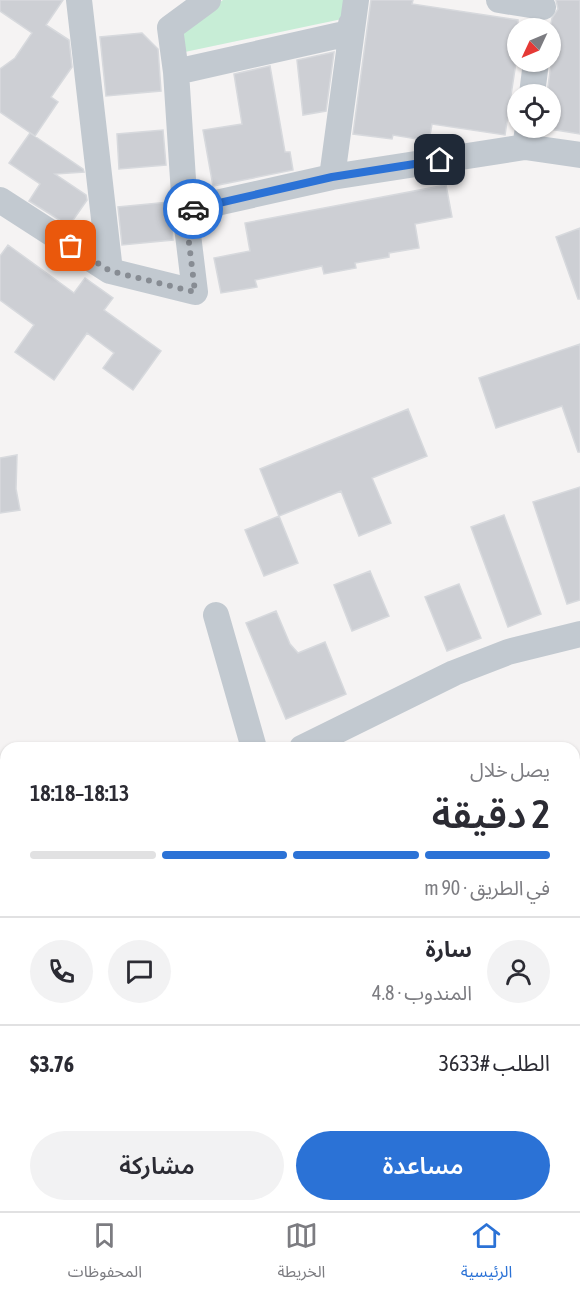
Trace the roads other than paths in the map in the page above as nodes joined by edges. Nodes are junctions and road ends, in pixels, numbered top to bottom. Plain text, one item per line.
1 (79, 0) edge
2 (208, 0) edge
3 (499, 0) edge
4 (353, 12) edge
5 (542, 12) edge
6 (176, 72) junction
7 (522, 138) edge
8 (530, 138) edge
9 (580, 155) edge
10 (332, 177) junction
11 (185, 210) junction
12 (4, 211) edge
13 (110, 271) junction
14 (216, 615) dead end
15 (580, 634) edge
16 (252, 742) edge
17 (314, 742) edge

1 - 13 street
2 - 6 street
3 - 5 street
4 - 6 street
4 - 10 street
6 - 11 street
7 - 10 street
8 - 9 street
10 - 11 street
11 - 13 street
12 - 13 street
14 - 16 street
15 - 17 street

